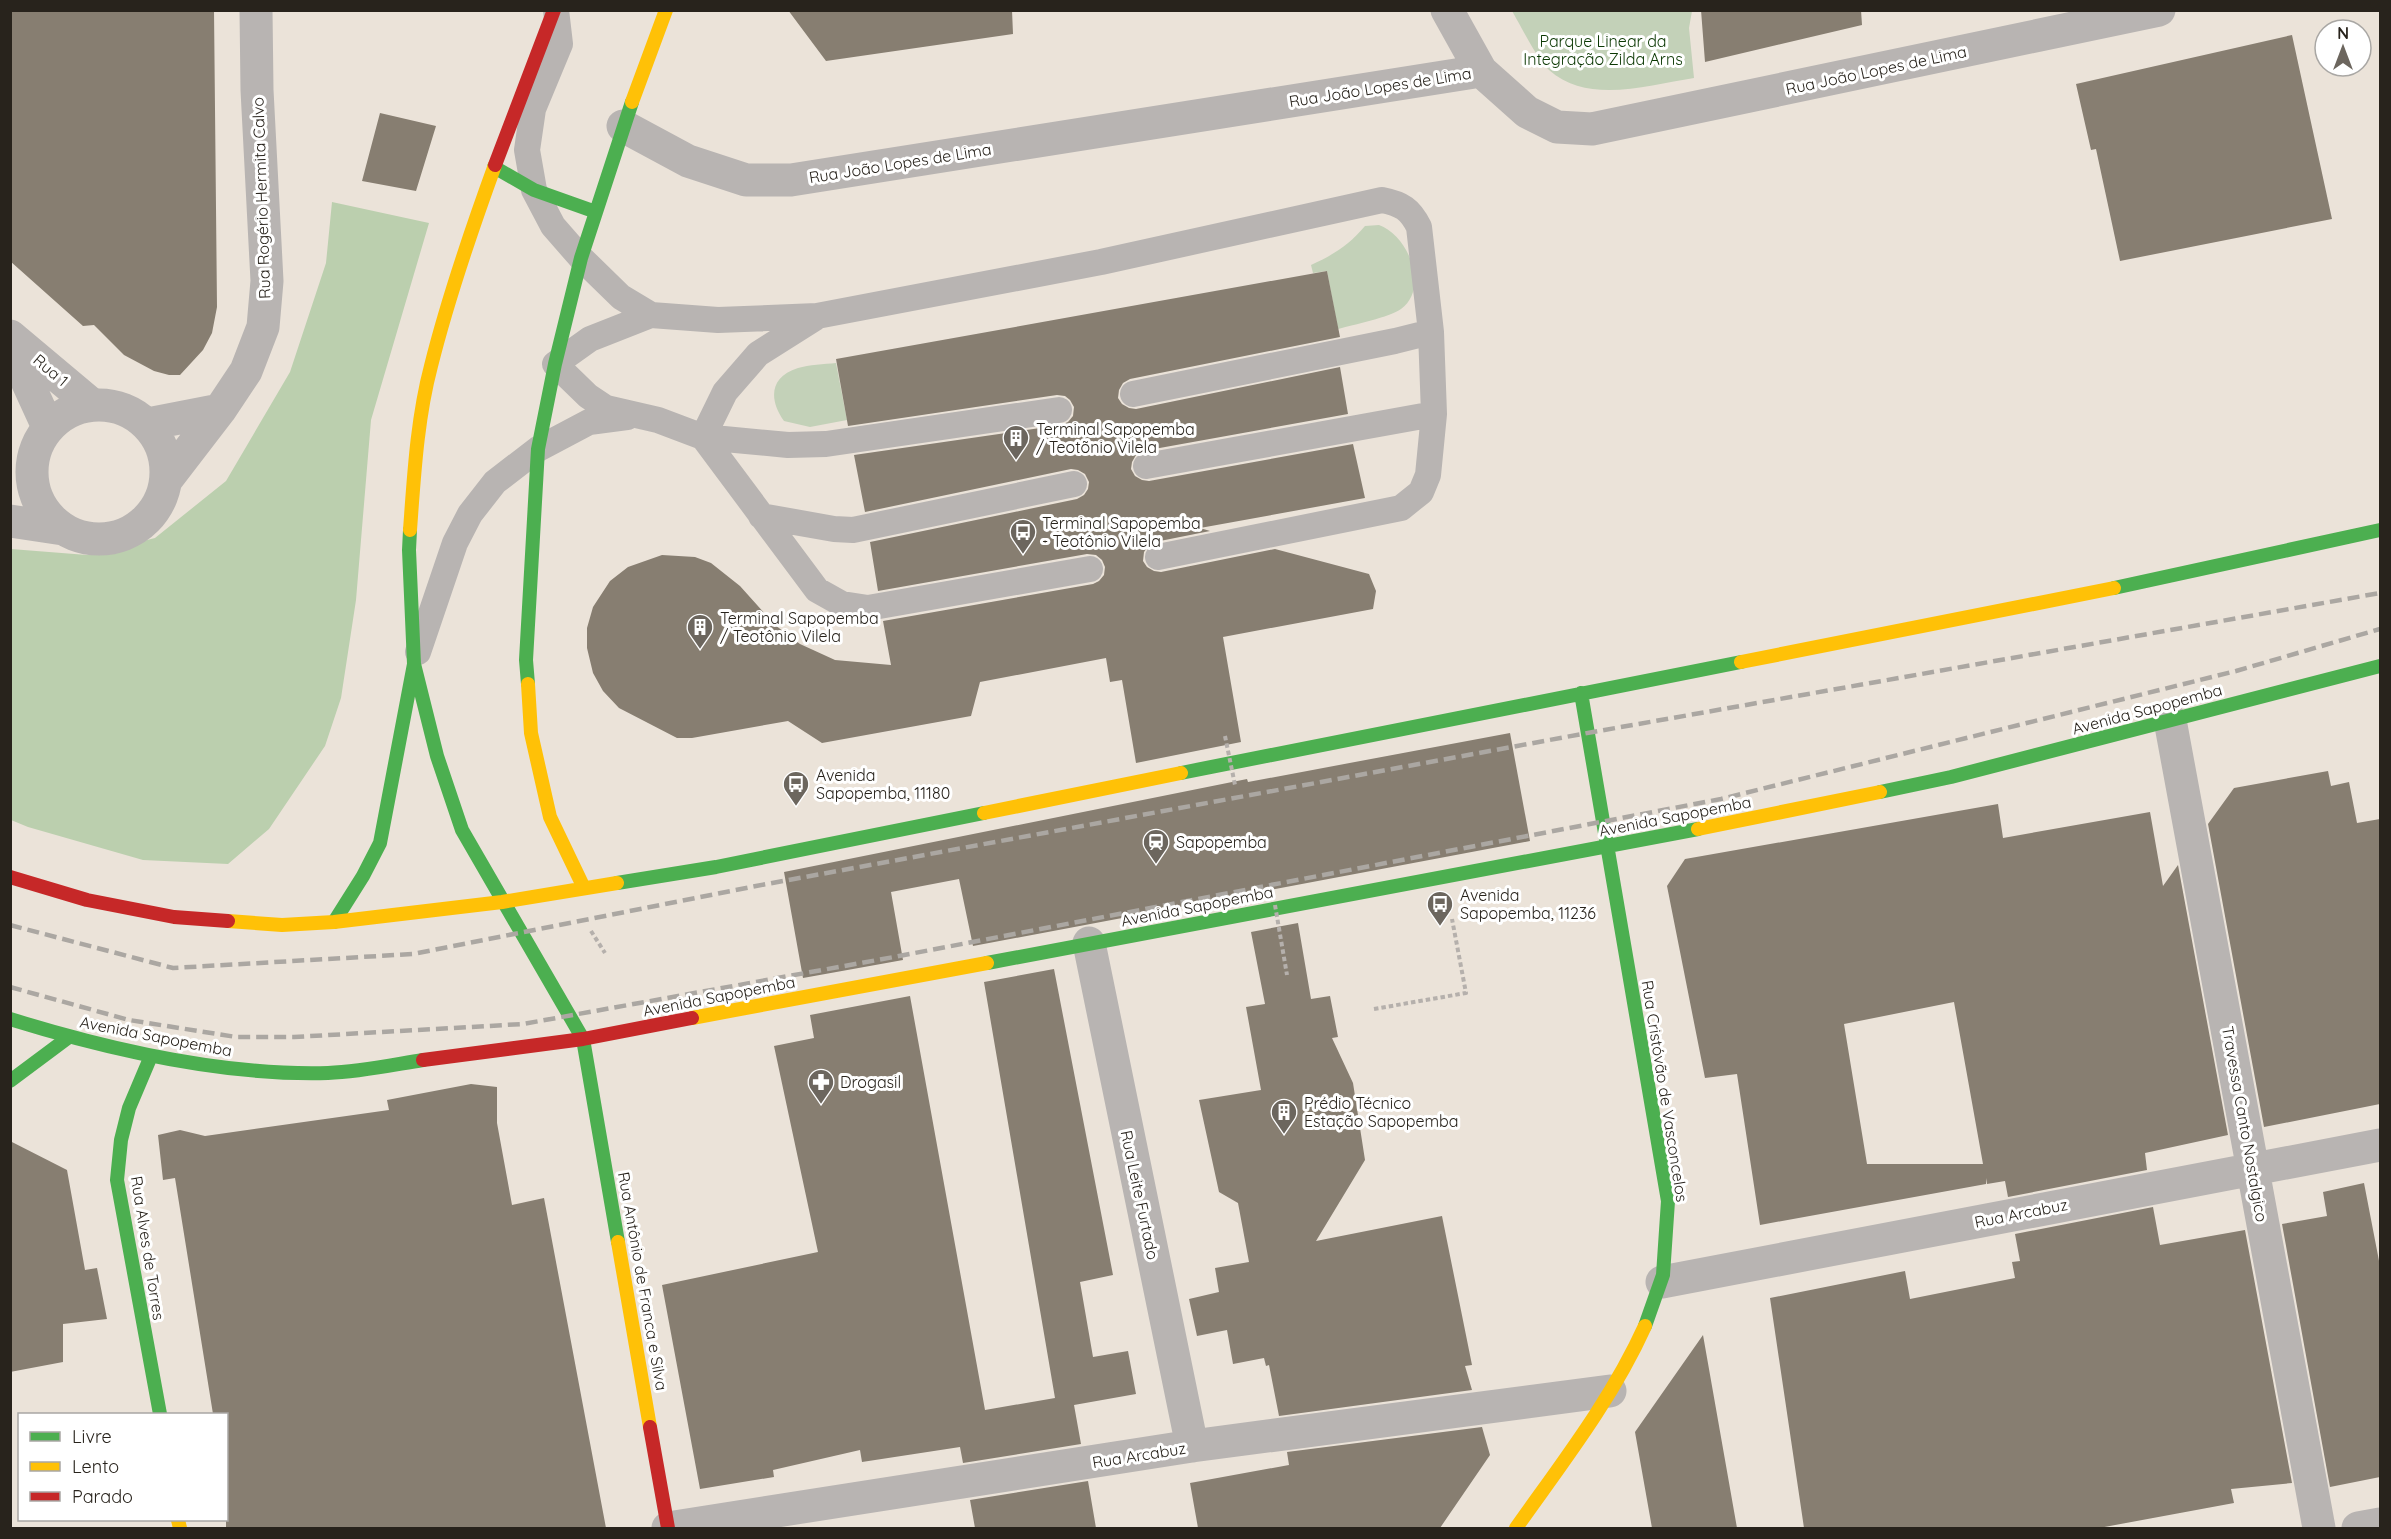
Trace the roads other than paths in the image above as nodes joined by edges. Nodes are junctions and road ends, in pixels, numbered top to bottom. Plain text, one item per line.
1 (256, 10) edge
2 (555, 10) edge
3 (666, 10) edge
4 (1447, 10) edge
5 (2159, 10) edge
6 (1481, 71) junction
7 (623, 126) junction
8 (494, 167) junction
9 (534, 190) junction
10 (596, 212) junction
11 (581, 258) junction
12 (651, 315) junction
13 (817, 316) junction
14 (1431, 332) junction
15 (10, 336) edge
16 (10, 344) edge
17 (555, 364) junction
18 (1133, 394) dead end
19 (91, 404) junction
20 (220, 410) junction
21 (1059, 410) dead end
22 (1434, 414) junction
23 (634, 416) junction
24 (148, 424) junction
25 (48, 427) junction
26 (704, 437) junction
27 (538, 449) junction
28 (1146, 466) dead end
29 (21, 477) edge
30 (167, 479) junction
31 (1074, 484) dead end
32 (761, 516) junction
33 (10, 521) edge
34 (63, 529) junction
35 (2380, 530) edge
36 (1158, 557) dead end
37 (1090, 569) dead end
38 (414, 664) junction
39 (2380, 666) edge
40 (1581, 693) junction
41 (2170, 720) junction
42 (1607, 846) junction
43 (10, 877) edge
44 (584, 888) junction
45 (21, 896) dead end
46 (87, 900) junction
47 (502, 902) junction
48 (334, 922) junction
49 (1089, 944) junction
50 (10, 1019) edge
51 (69, 1037) junction
52 (583, 1039) junction
53 (151, 1056) junction
54 (10, 1081) edge
55 (2380, 1145) edge
56 (2253, 1169) junction
57 (1662, 1282) junction
58 (1610, 1391) junction
59 (160, 1413) edge
60 (1192, 1446) junction
61 (2380, 1524) edge
62 (668, 1528) edge
63 (1516, 1528) edge
64 (2319, 1528) edge
65 (2358, 1528) edge

1 - 20 street, Rua Rogério Hermita Calvo
2 - 8 main road
2 - 9 lane
3 - 7 main road
4 - 6 street
5 - 6 street, Rua João Lopes de Lima
6 - 7 street, Rua João Lopes de Lima
7 - 10 main road
8 - 9 main road
8 - 38 main road
9 - 10 main road
9 - 11 lane
10 - 11 main road
11 - 12 lane
11 - 17 main road
12 - 13 lane
12 - 17 lane
13 - 14 lane
13 - 26 lane
14 - 18 lane
14 - 22 lane
15 - 19 street, Rua 1
16 - 25 street, Rua 1
17 - 23 lane
17 - 27 main road
19 - 24 street
19 - 25 street
20 - 24 street
20 - 30 street, Rua Rogério Hermita Calvo
21 - 26 lane
22 - 28 lane
22 - 36 lane
23 - 26 lane
23 - 27 lane
24 - 30 street
25 - 29 street
26 - 32 lane
27 - 38 lane
27 - 44 main road
29 - 34 street
30 - 34 street
31 - 32 lane
32 - 37 lane
33 - 34 street
35 - 40 main road
38 - 47 main road
38 - 48 main road
39 - 41 main road, Avenida Sapopemba
40 - 42 main road, Rua Cristóvão de Vasconcelos
40 - 44 main road
41 - 42 main road, Avenida Sapopemba
41 - 56 street, Travessa Canto Nostalgico
42 - 49 main road, Avenida Sapopemba
42 - 57 main road, Rua Cristóvão de Vasconcelos
43 - 46 main road
44 - 47 main road
45 - 46 main road
46 - 48 main road
47 - 48 main road
47 - 52 main road
49 - 52 main road, Avenida Sapopemba
49 - 60 street, Rua Leite Furtado
50 - 51 main road, Avenida Sapopemba
51 - 53 main road, Avenida Sapopemba
51 - 54 main road
52 - 53 main road, Avenida Sapopemba
52 - 62 main road, Rua Antônio de Franca e Silva
53 - 59 main road, Rua Alves de Torres
55 - 56 street, Rua Arcabuz
56 - 57 street, Rua Arcabuz
56 - 64 street, Travessa Canto Nostalgico
57 - 58 main road, Rua Cristóvão de Vasconcelos
58 - 60 street, Rua Arcabuz
58 - 63 main road, Rua Cristóvão de Vasconcelos
60 - 62 street, Rua Arcabuz
61 - 65 street

